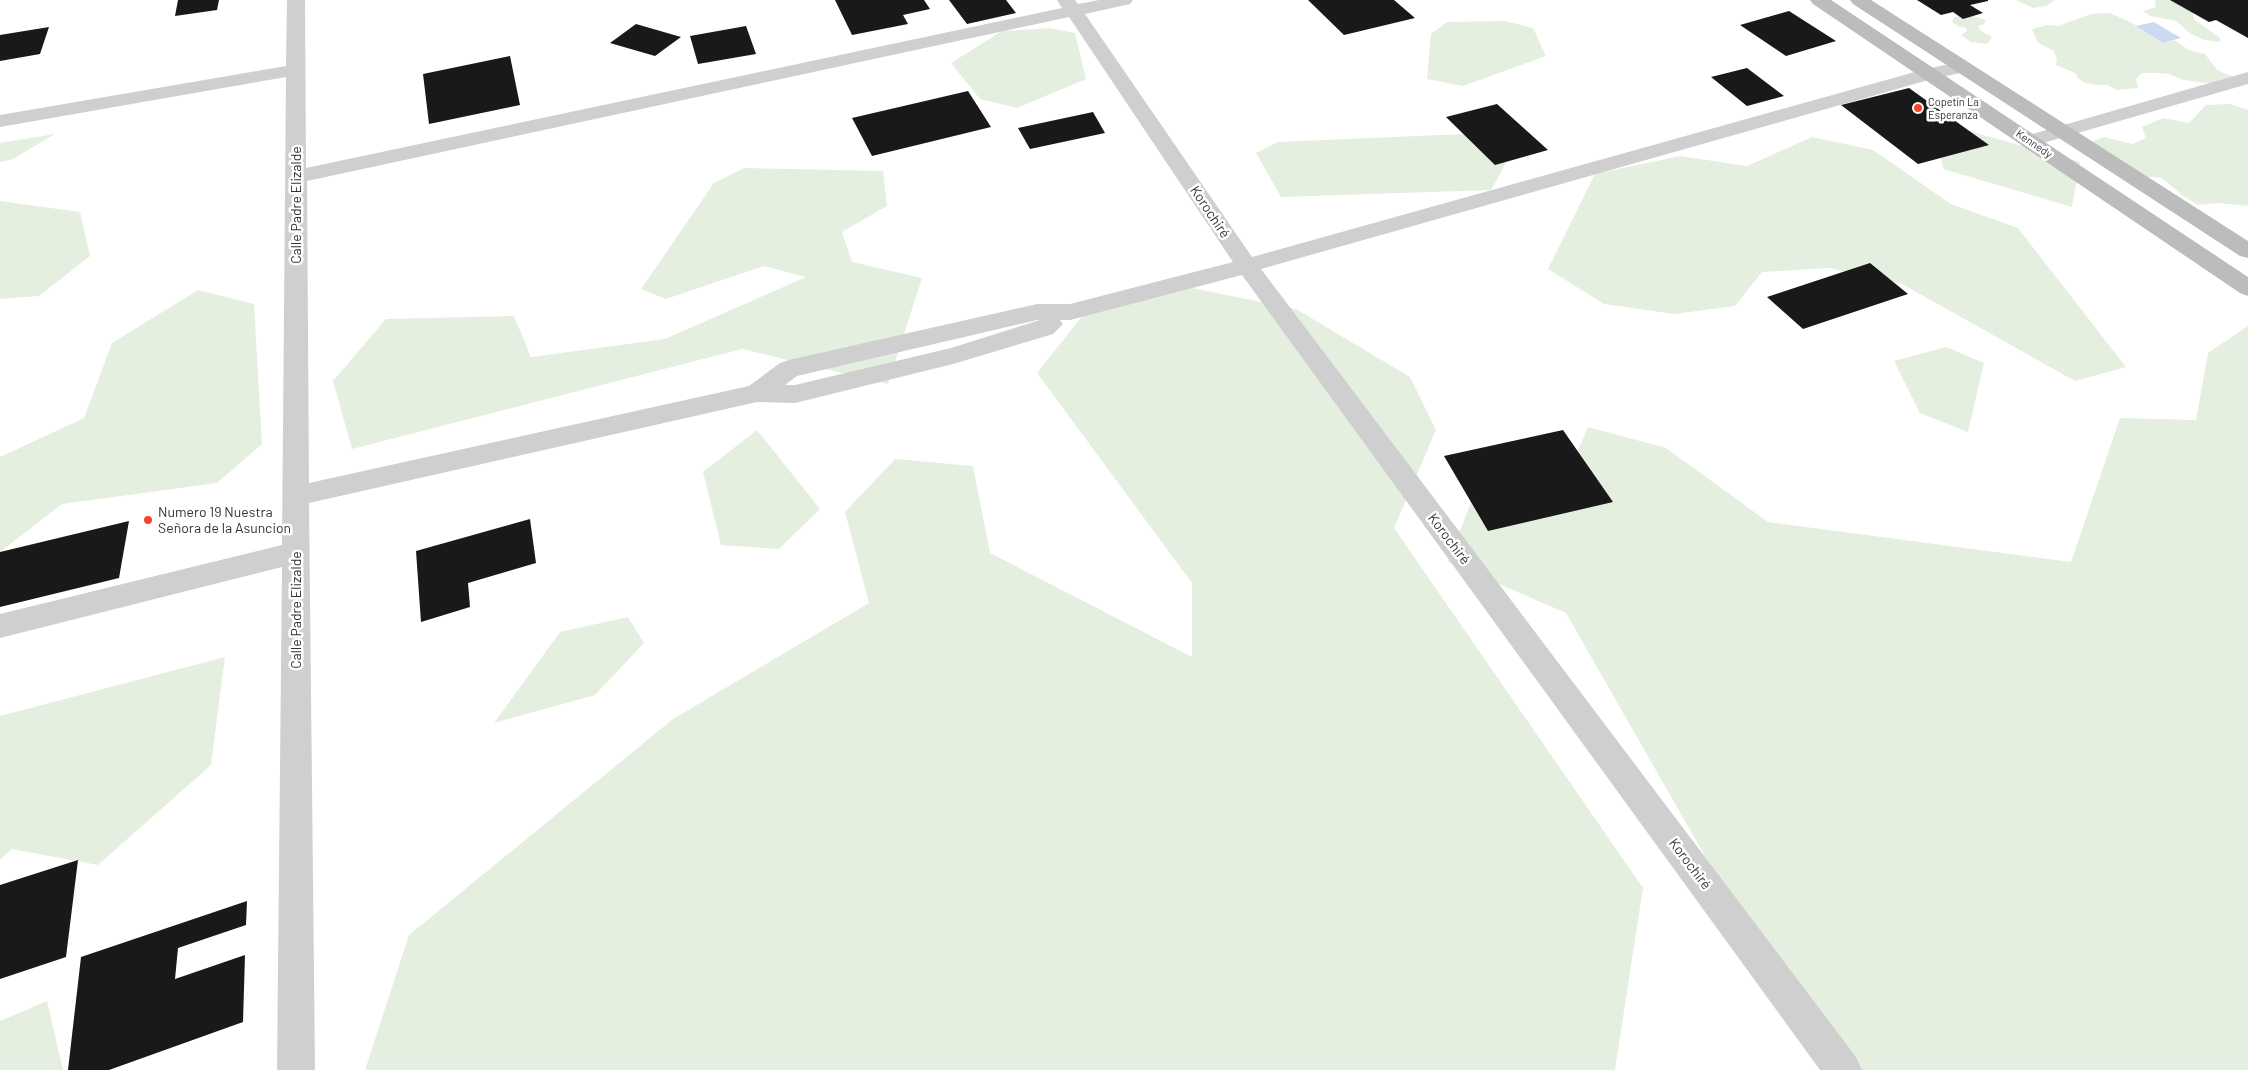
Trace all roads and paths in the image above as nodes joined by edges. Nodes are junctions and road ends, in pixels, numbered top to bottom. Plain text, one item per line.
1 (296, 0) edge
2 (1124, 0) edge
3 (1819, 0) edge
4 (1860, 0) edge
5 (1070, 5) edge
6 (1963, 67) junction
7 (296, 70) junction
8 (1929, 74) junction
9 (2248, 78) edge
10 (0, 120) edge
11 (2063, 131) junction
12 (2029, 141) junction
13 (296, 177) junction
14 (2248, 250) edge
15 (1247, 266) junction
16 (2248, 288) edge
17 (296, 496) junction
18 (296, 553) junction
19 (0, 626) edge
20 (296, 1070) edge
21 (1843, 1070) edge

1 - 7 street, Calle Padre Elizalde
2 - 5 street
3 - 8 main road, Kennedy
4 - 6 main road, Kennedy
5 - 13 street
5 - 15 street, Korochiré
6 - 8 street
6 - 11 main road, Kennedy
7 - 10 street
7 - 13 street, Calle Padre Elizalde
8 - 12 main road, Kennedy
8 - 15 street
9 - 11 street
11 - 12 street
11 - 14 main road, Kennedy
12 - 16 main road, Kennedy
13 - 17 street, Calle Padre Elizalde
15 - 17 street
15 - 21 street, Korochiré
17 - 18 street, Calle Padre Elizalde
18 - 19 street
18 - 20 street, Calle Padre Elizalde

